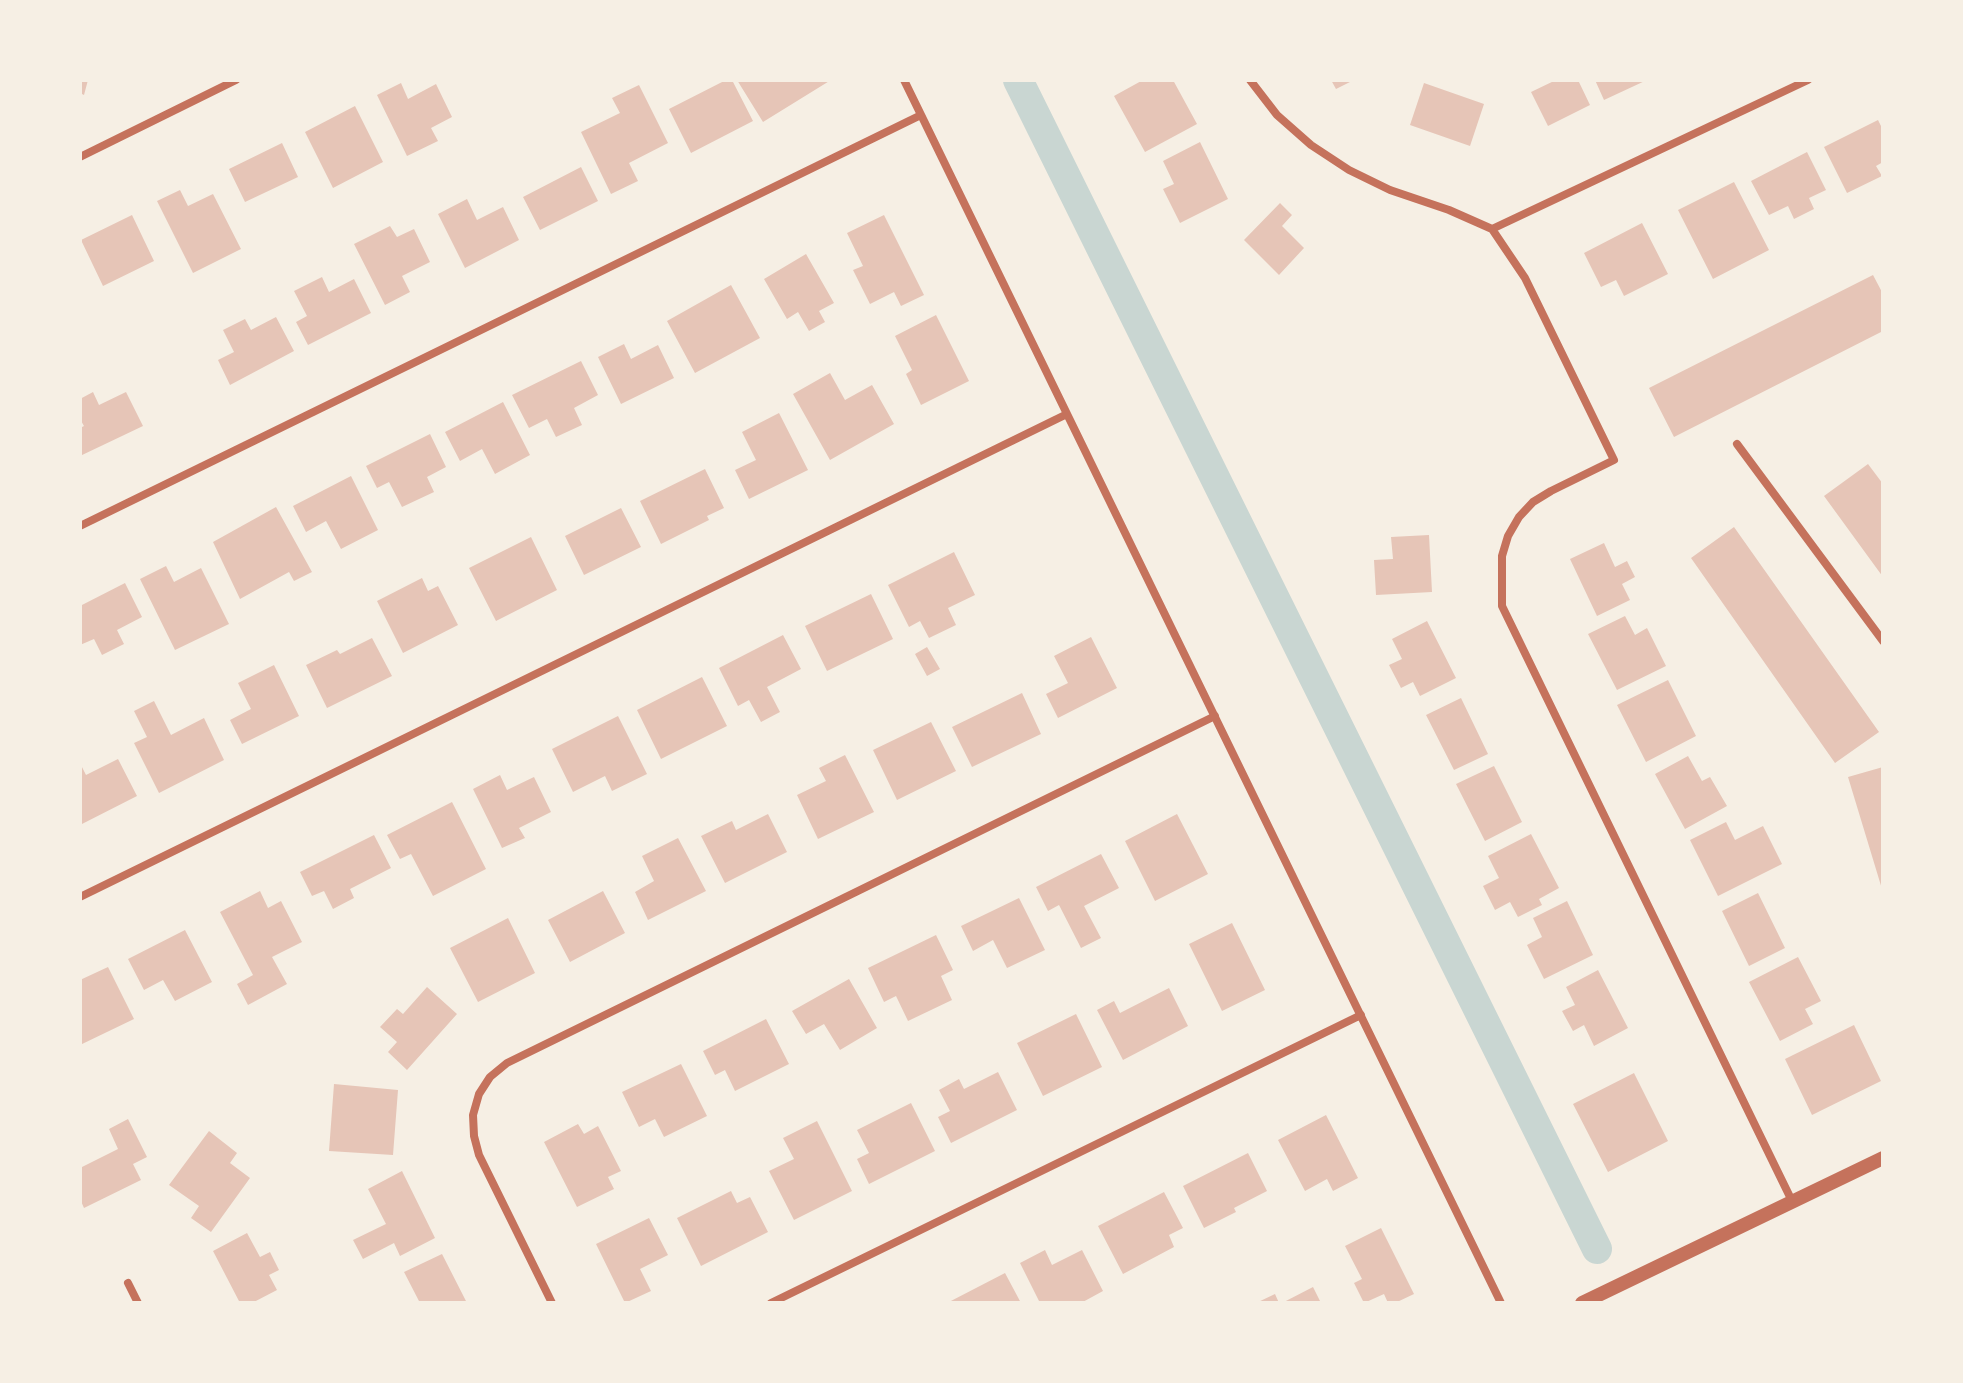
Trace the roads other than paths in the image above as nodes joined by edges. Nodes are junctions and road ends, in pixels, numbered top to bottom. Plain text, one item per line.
1 (236, 80) edge
2 (904, 80) edge
3 (1250, 80) edge
4 (1808, 80) edge
5 (921, 115) junction
6 (80, 157) edge
7 (1492, 229) junction
8 (1067, 414) junction
9 (1737, 444) dead end
10 (80, 526) edge
11 (1883, 641) edge
12 (1215, 716) junction
13 (80, 897) edge
14 (1361, 1015) junction
15 (1883, 1158) edge
16 (1792, 1201) junction
17 (128, 1283) dead end
18 (138, 1303) edge
19 (552, 1303) edge
20 (771, 1303) edge
21 (1501, 1303) edge
22 (1582, 1303) edge

1 - 6 street
2 - 5 street
3 - 7 street
4 - 7 street
5 - 8 street
5 - 10 street
7 - 16 street
8 - 12 street
8 - 13 street
9 - 11 street
12 - 14 street
12 - 19 street
14 - 20 street
14 - 21 street
15 - 16 street
16 - 22 street
17 - 18 street

